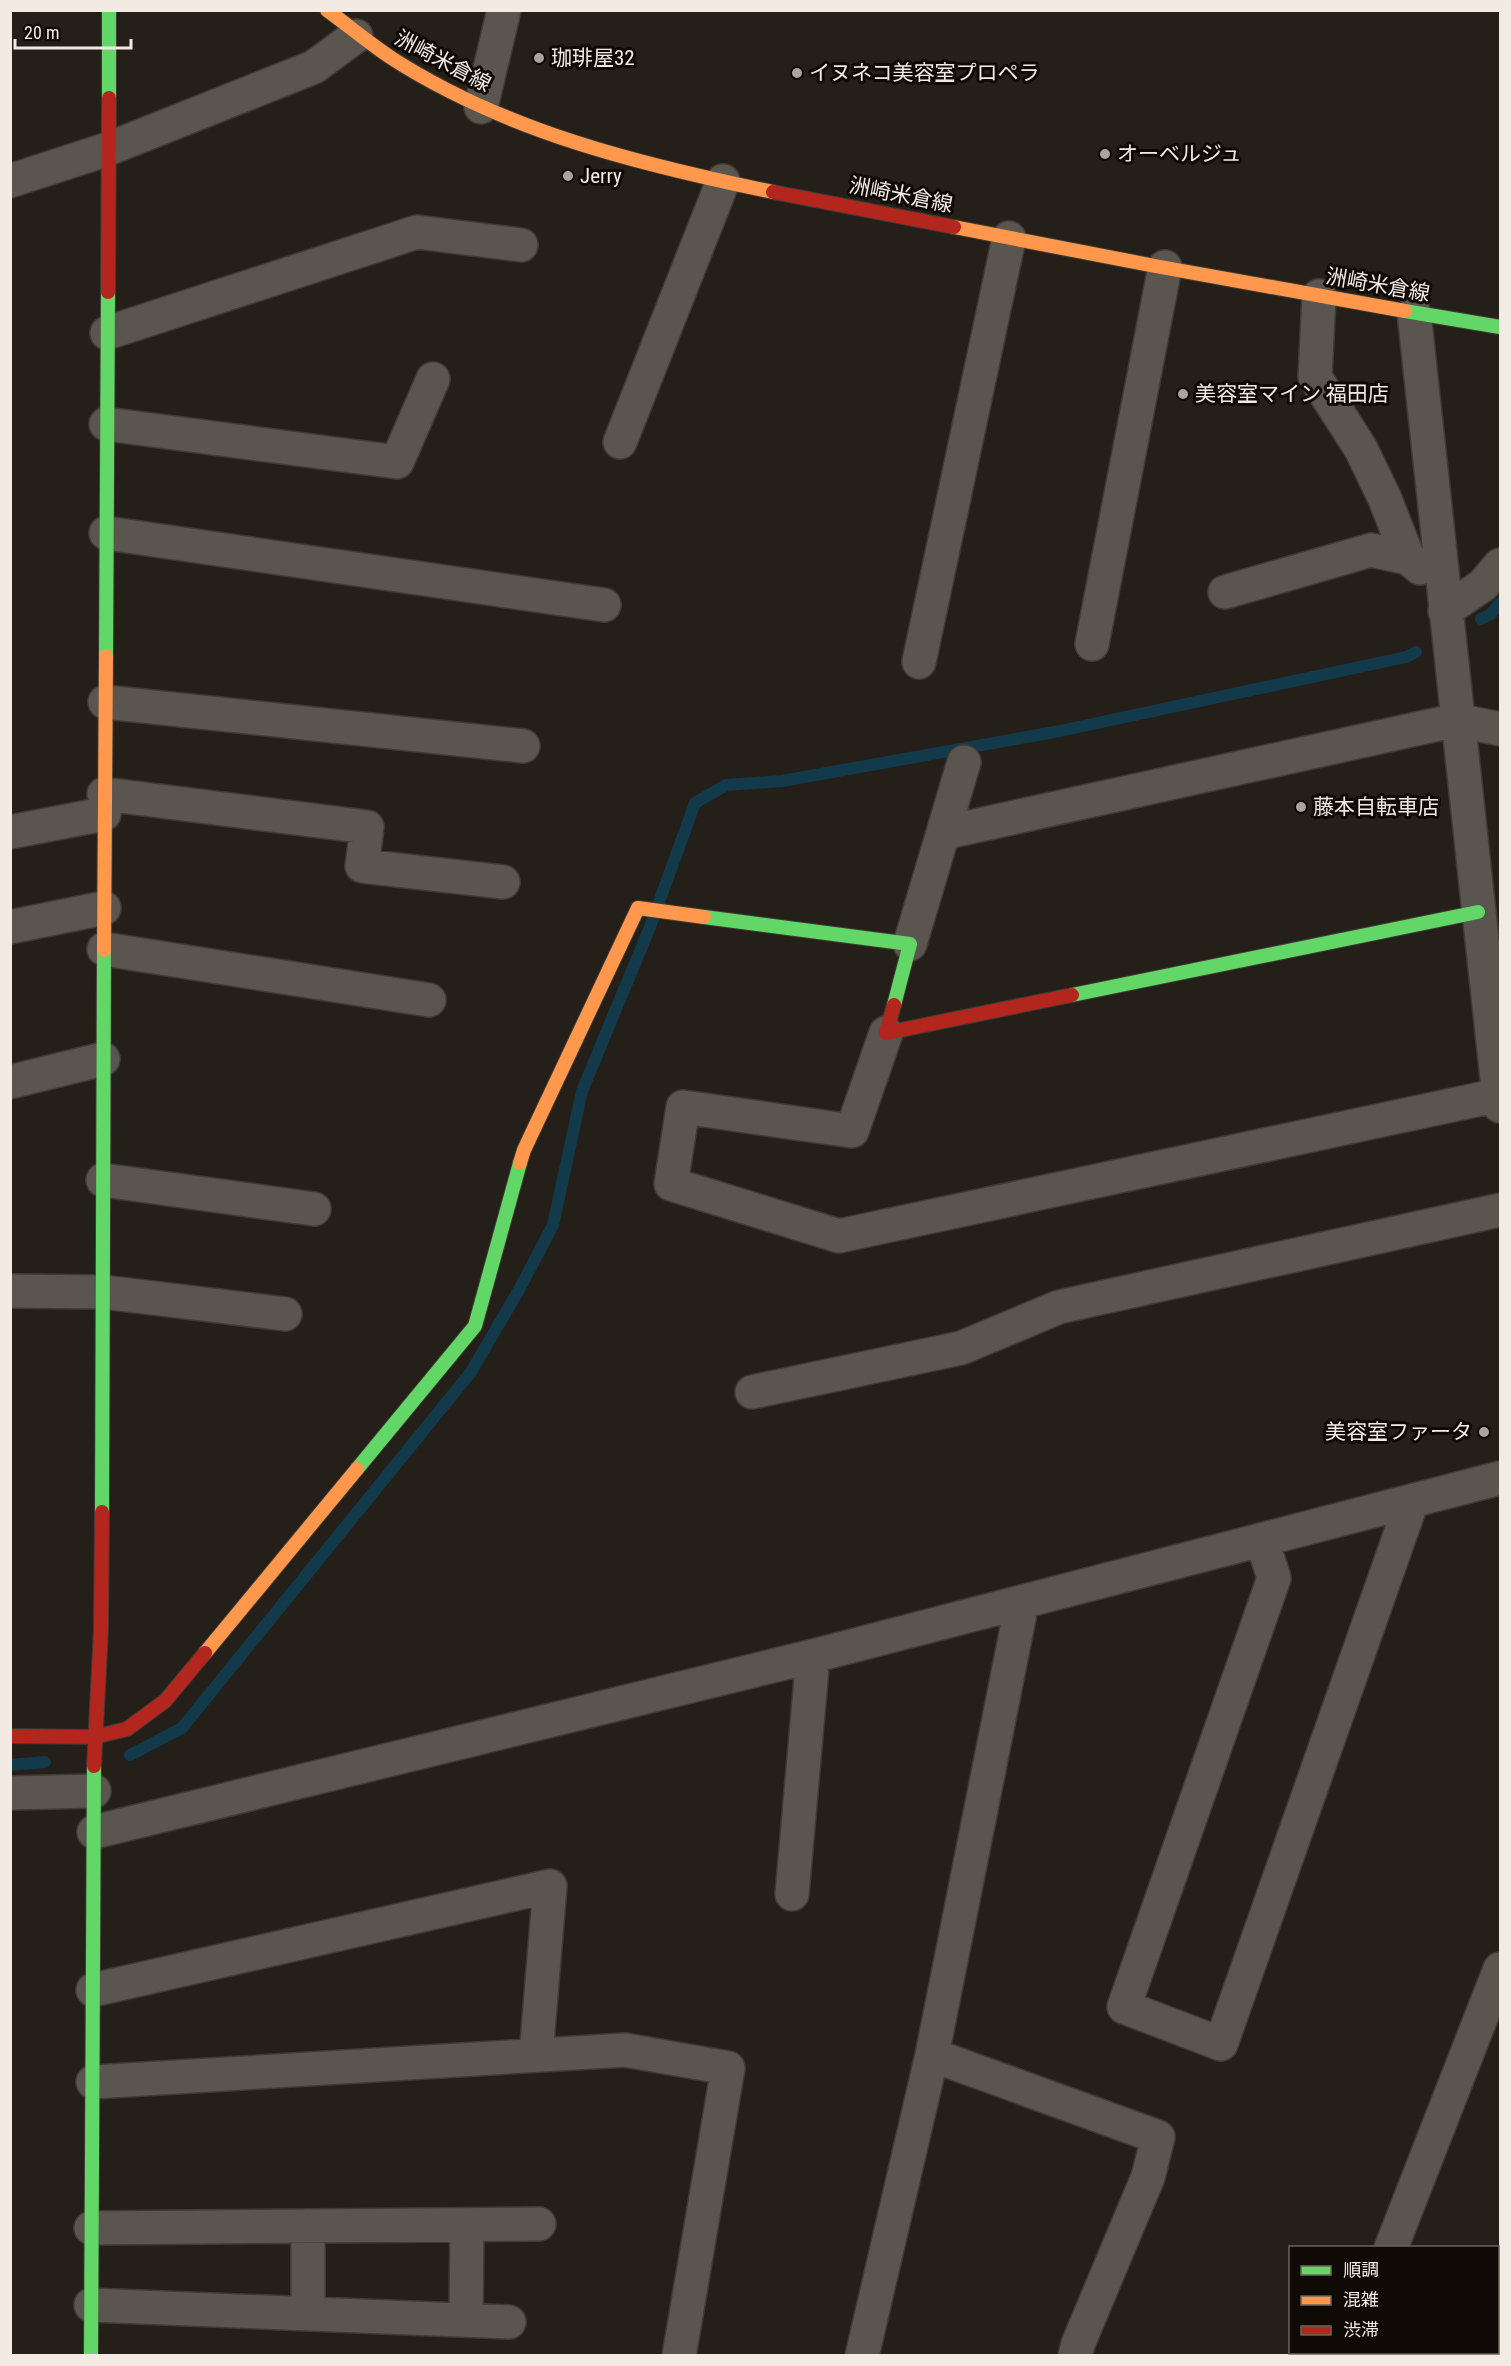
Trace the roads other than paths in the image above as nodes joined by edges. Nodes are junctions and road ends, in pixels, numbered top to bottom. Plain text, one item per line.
1 (109, 10) edge
2 (327, 10) edge
3 (504, 10) edge
4 (356, 36) junction
5 (481, 106) junction
6 (108, 149) junction
7 (10, 181) edge
8 (723, 181) junction
9 (1009, 238) junction
10 (521, 245) dead end
11 (1165, 267) junction
12 (1319, 296) junction
13 (1414, 313) junction
14 (1500, 327) edge
15 (107, 333) junction
16 (433, 379) dead end
17 (106, 424) junction
18 (620, 442) dead end
19 (106, 533) junction
20 (1408, 558) junction
21 (1500, 565) edge
22 (1225, 592) dead end
23 (1444, 598) junction
24 (604, 604) dead end
25 (1092, 644) dead end
26 (919, 662) dead end
27 (105, 702) junction
28 (1457, 720) junction
29 (1500, 729) edge
30 (523, 746) dead end
31 (964, 762) dead end
32 (104, 804) junction
33 (10, 832) edge
34 (943, 833) junction
35 (502, 882) dead end
36 (104, 908) junction
37 (1478, 912) junction
38 (10, 927) edge
39 (910, 944) junction
40 (104, 949) junction
41 (429, 1000) dead end
42 (886, 1033) junction
43 (103, 1059) junction
44 (10, 1082) edge
45 (1500, 1101) edge
46 (103, 1180) junction
47 (314, 1209) dead end
48 (1500, 1210) edge
49 (10, 1291) edge
50 (103, 1292) junction
51 (285, 1314) dead end
52 (752, 1392) dead end
53 (1500, 1478) edge
54 (1412, 1501) junction
55 (1262, 1540) junction
56 (1022, 1603) junction
57 (813, 1656) junction
58 (10, 1736) edge
59 (94, 1737) junction
60 (94, 1791) junction
61 (10, 1793) edge
62 (94, 1832) junction
63 (792, 1894) dead end
64 (1500, 1969) edge
65 (93, 1990) junction
66 (536, 2055) junction
67 (932, 2055) junction
68 (93, 2082) junction
69 (539, 2224) dead end
70 (467, 2225) junction
71 (308, 2226) junction
72 (92, 2228) junction
73 (1391, 2246) edge
74 (92, 2305) junction
75 (308, 2314) junction
76 (466, 2320) junction
77 (509, 2322) dead end
78 (91, 2355) edge
79 (679, 2355) edge
80 (862, 2355) edge
81 (1076, 2355) edge

1 - 6 street
2 - 4 street, 洲崎米倉線
3 - 5 street
4 - 5 street, 洲崎米倉線
4 - 6 street
5 - 8 street, 洲崎米倉線
6 - 7 street
6 - 15 street
8 - 9 street, 洲崎米倉線
8 - 18 street
9 - 11 street, 洲崎米倉線
9 - 26 street
10 - 15 street
11 - 12 street, 洲崎米倉線
11 - 25 street
12 - 13 street, 洲崎米倉線
12 - 20 street
13 - 14 street, 洲崎米倉線
13 - 23 street
15 - 17 street
16 - 17 street
17 - 19 street
19 - 24 street
19 - 27 street
20 - 22 street
20 - 23 street
21 - 23 street
23 - 28 street
27 - 30 street
27 - 32 street
28 - 29 street
28 - 34 street
28 - 37 street
31 - 34 street
32 - 33 street
32 - 35 street
32 - 36 street
34 - 39 street
36 - 38 street
36 - 40 street
37 - 42 street
37 - 45 street
39 - 42 street
39 - 59 street
40 - 41 street
40 - 43 street
42 - 45 street
43 - 44 street
43 - 46 street
46 - 47 street
46 - 50 street
48 - 52 street
49 - 50 street
50 - 51 street
50 - 59 street
53 - 54 street
54 - 55 street
54 - 55 street
55 - 56 street
56 - 57 street
56 - 67 street
57 - 62 street
57 - 63 street
58 - 59 street
59 - 60 street
60 - 61 street
60 - 62 street
62 - 65 street
64 - 73 street
65 - 66 street
65 - 68 street
66 - 68 street
66 - 79 street
67 - 80 street
67 - 81 street
68 - 72 street
69 - 70 street
70 - 71 street
70 - 76 street
71 - 72 street
71 - 75 street
72 - 74 street
74 - 75 street
74 - 78 street
75 - 76 street
76 - 77 street

